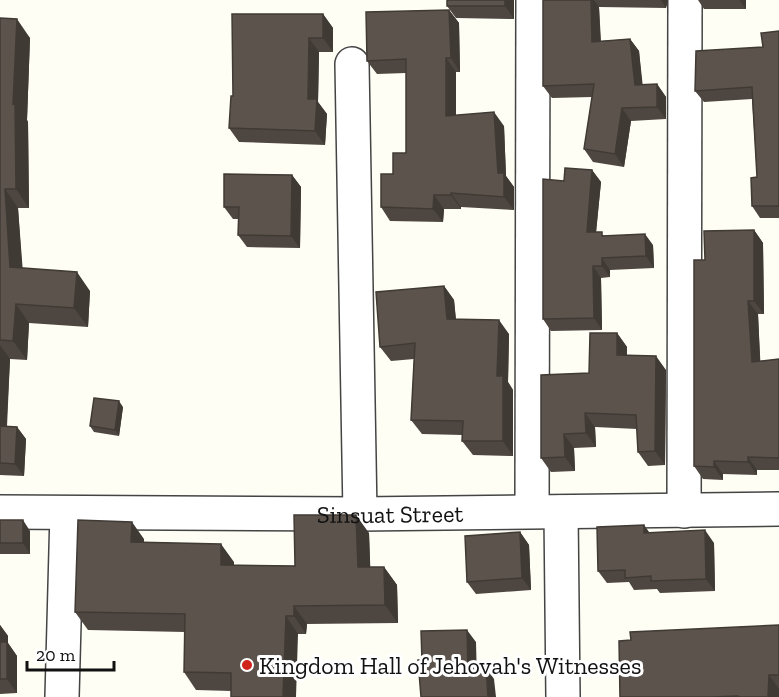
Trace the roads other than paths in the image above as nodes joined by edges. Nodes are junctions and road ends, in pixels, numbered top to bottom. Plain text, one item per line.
1 (533, 0) edge
2 (685, 0) edge
3 (352, 64) dead end
4 (779, 509) edge
5 (547, 511) junction
6 (684, 511) junction
7 (0, 512) edge
8 (67, 513) junction
9 (360, 514) junction
10 (62, 697) edge
11 (563, 697) edge

1 - 5 street
2 - 6 street
3 - 9 street
4 - 6 street, Sinsuat Street
5 - 6 street, Sinsuat Street
5 - 9 street, Sinsuat Street
5 - 11 street
7 - 8 street, Sinsuat Street
8 - 9 street, Sinsuat Street
8 - 10 street

